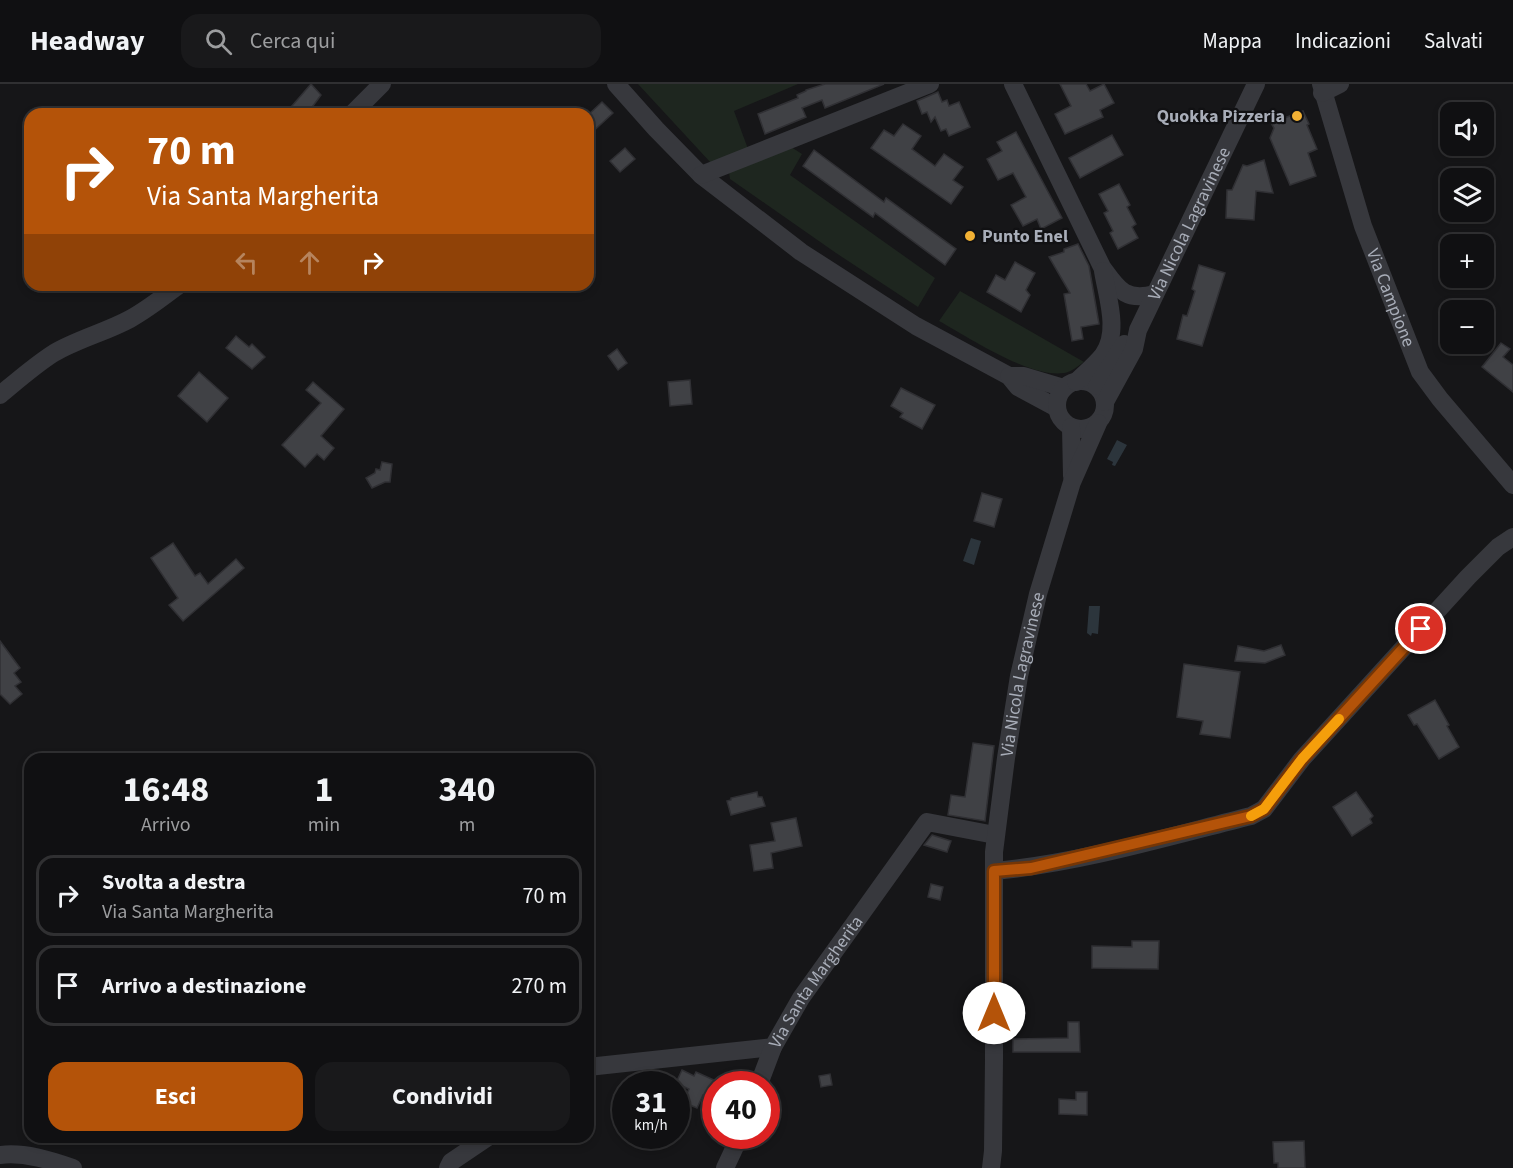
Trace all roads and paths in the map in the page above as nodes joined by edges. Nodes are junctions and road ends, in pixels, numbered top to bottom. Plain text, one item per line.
1 (382, 84) edge
2 (615, 84) edge
3 (930, 84) edge
4 (1013, 84) edge
5 (1256, 84) edge
6 (1340, 84) edge
7 (1321, 88) edge
8 (358, 108) edge
9 (701, 174) junction
10 (1102, 267) junction
11 (171, 291) edge
12 (1155, 294) junction
13 (1009, 376) junction
14 (1070, 385) junction
15 (1101, 394) junction
16 (0, 395) edge
17 (1057, 408) junction
18 (1098, 423) junction
19 (1071, 427) junction
20 (1072, 482) junction
21 (1513, 486) edge
22 (1513, 537) edge
23 (995, 835) junction
24 (994, 871) junction
25 (774, 1047) junction
26 (594, 1066) edge
27 (764, 1071) edge
28 (479, 1143) edge
29 (734, 1149) edge
30 (0, 1155) edge
31 (73, 1168) edge
32 (448, 1168) edge
33 (724, 1168) edge
34 (991, 1168) edge

1 - 8 street
2 - 9 street
3 - 9 street
4 - 10 street
5 - 12 street, Via Nicola Lagravinese
6 - 7 street
7 - 21 street, Via Campione
9 - 13 street
10 - 12 street
10 - 14 street
11 - 16 street
12 - 15 street, Via Nicola Lagravinese
13 - 14 street
13 - 17 street
14 - 15 street
14 - 17 street
15 - 18 street
17 - 19 street
18 - 19 street
18 - 20 street, Via Nicola Lagravinese
19 - 20 street, Via Nicola Lagravinese
20 - 23 street, Via Nicola Lagravinese
22 - 24 street
23 - 24 street, Via Nicola Lagravinese
23 - 25 street, Via Santa Margherita
24 - 34 street, Via Nicola Lagravinese
25 - 26 street, Via Santa Margherita
25 - 27 street
28 - 32 street
29 - 33 street
30 - 31 street

